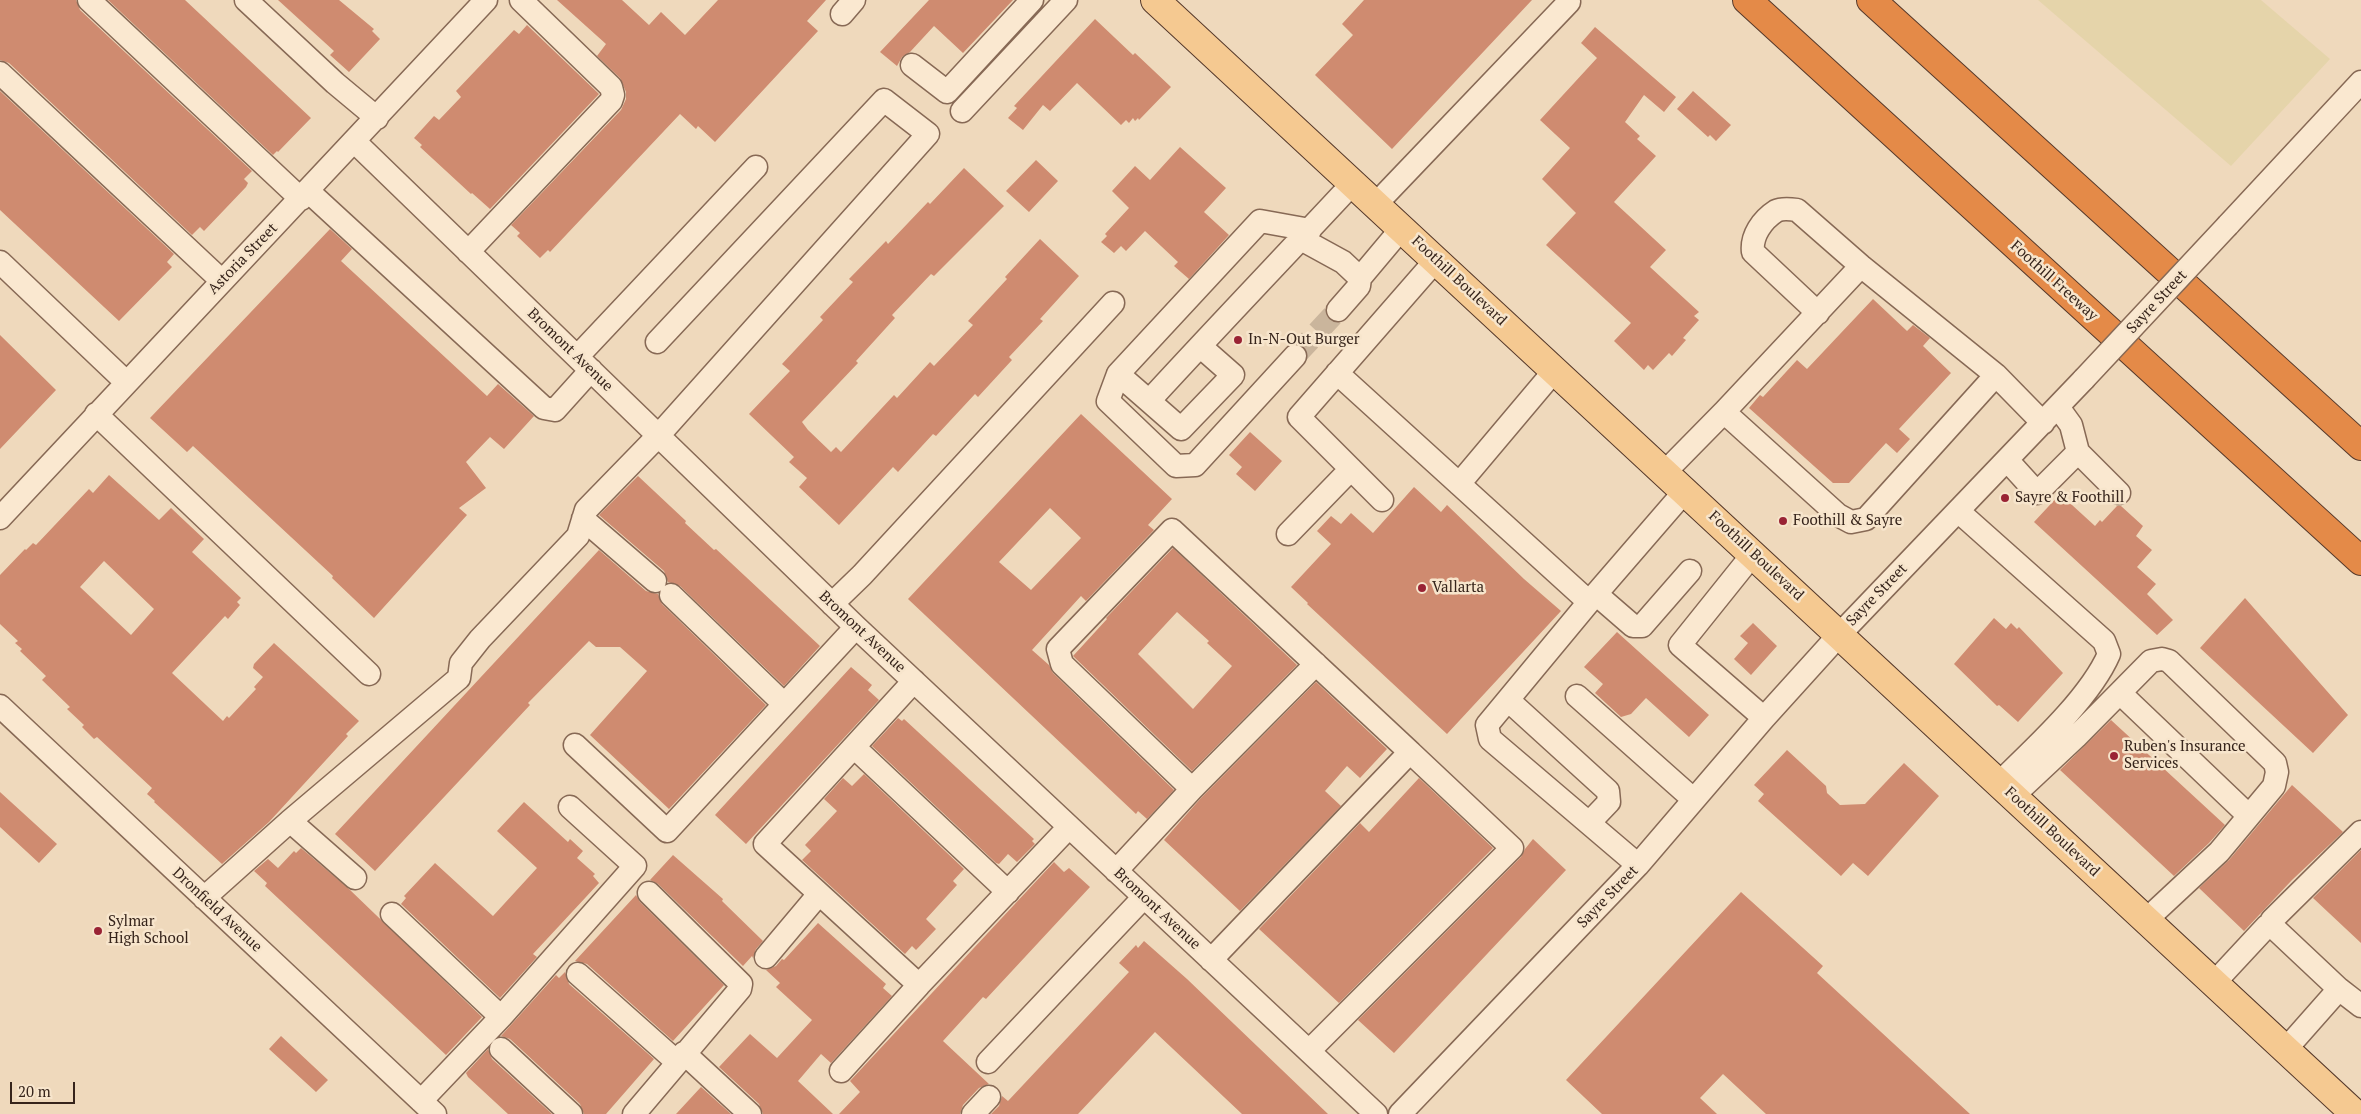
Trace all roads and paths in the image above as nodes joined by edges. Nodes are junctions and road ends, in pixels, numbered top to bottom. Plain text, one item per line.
1 (89, 0) edge
2 (246, 0) edge
3 (486, 0) edge
4 (521, 0) edge
5 (1032, 0) edge
6 (1066, 0) edge
7 (1155, 0) edge
8 (1747, 0) edge
9 (1871, 0) edge
10 (1569, 2) dead end
11 (912, 65) dead end
12 (0, 73) edge
13 (2361, 82) edge
14 (962, 111) dead end
15 (377, 118) junction
16 (355, 142) junction
17 (756, 167) dead end
18 (1353, 183) junction
19 (304, 195) junction
20 (1376, 204) junction
21 (1402, 228) junction
22 (1305, 234) junction
23 (468, 252) junction
24 (1436, 260) junction
25 (0, 262) edge
26 (1861, 266) junction
27 (1360, 278) junction
28 (222, 281) junction
29 (1113, 303) dead end
30 (1338, 310) tunnel mouth
31 (1818, 313) junction
32 (657, 342) dead end
33 (1200, 346) junction
34 (1295, 356) tunnel mouth
35 (584, 364) junction
36 (1555, 370) junction
37 (1338, 373) junction
38 (1118, 374) junction
39 (1996, 375) junction
40 (126, 382) junction
41 (1149, 401) junction
42 (1724, 412) junction
43 (96, 414) junction
44 (2050, 415) junction
45 (658, 436) junction
46 (2361, 446) edge
47 (2078, 452) junction
48 (2007, 460) junction
49 (1351, 469) junction
50 (1665, 472) junction
51 (1459, 484) junction
52 (1685, 491) junction
53 (2119, 493) dead end
54 (1382, 500) dead end
55 (1958, 511) junction
56 (0, 518) edge
57 (583, 518) junction
58 (1288, 534) dead end
59 (1753, 554) junction
60 (2359, 560) edge
61 (1690, 571) dead end
62 (1592, 598) junction
63 (832, 604) junction
64 (856, 627) junction
65 (1840, 634) junction
66 (1316, 664) junction
67 (369, 674) dead end
68 (914, 681) junction
69 (2120, 693) junction
70 (1577, 696) dead end
71 (1508, 700) junction
72 (784, 704) junction
73 (0, 706) edge
74 (1764, 718) junction
75 (574, 745) dead end
76 (854, 747) junction
77 (1410, 752) junction
78 (1192, 789) junction
79 (2006, 790) junction
80 (1693, 799) junction
81 (570, 807) dead end
82 (2249, 816) junction
83 (290, 821) junction
84 (1589, 823) junction
85 (1069, 827) junction
86 (2361, 832) edge
87 (1638, 865) junction
88 (1116, 871) junction
89 (355, 878) dead end
90 (1008, 892) junction
91 (649, 893) dead end
92 (819, 894) junction
93 (1144, 897) junction
94 (204, 898) junction
95 (392, 914) dead end
96 (2146, 920) junction
97 (2272, 926) junction
98 (766, 957) dead end
99 (1211, 960) junction
100 (578, 974) dead end
101 (2214, 983) junction
102 (919, 986) junction
103 (2339, 989) junction
104 (2361, 1006) edge
105 (501, 1017) junction
106 (501, 1049) dead end
107 (2286, 1049) junction
108 (1309, 1051) junction
109 (681, 1058) junction
110 (988, 1062) dead end
111 (841, 1071) dead end
112 (989, 1097) dead end
113 (428, 1107) edge
114 (571, 1114) edge
115 (634, 1114) edge
116 (750, 1114) edge
117 (973, 1114) edge
118 (1376, 1114) edge
119 (1400, 1114) edge
120 (2355, 1114) edge

1 - 19 street
2 - 15 street
3 - 15 street, Astoria Street
4 - 23 street
5 - 11 street
6 - 14 street
7 - 18 main road, Foothill Boulevard
8 - 60 highway, Foothill Freeway
9 - 46 highway
10 - 20 street
12 - 28 street
13 - 44 street, Sayre Street, bridge
15 - 16 street, Astoria Street
16 - 19 street, Astoria Street
16 - 23 street, Bromont Avenue
17 - 35 street
18 - 20 main road, Foothill Boulevard
18 - 22 street
19 - 28 street, Astoria Street
19 - 35 street
20 - 21 main road, Foothill Boulevard
21 - 24 main road, Foothill Boulevard
21 - 27 street
22 - 27 street
22 - 33 street
22 - 38 street
23 - 35 street, Bromont Avenue
24 - 36 main road, Foothill Boulevard
24 - 37 street
25 - 40 street
26 - 31 street
26 - 31 street
26 - 39 street
27 - 30 street
28 - 40 street, Astoria Street
29 - 63 street
31 - 42 street
32 - 45 street
33 - 41 street
33 - 41 street
34 - 38 street
35 - 45 street, Bromont Avenue
36 - 50 main road, Foothill Boulevard
36 - 51 street
37 - 49 street
37 - 51 street
38 - 41 street
39 - 42 street
39 - 44 street
40 - 43 street, Astoria Street
42 - 50 street
43 - 56 street, Astoria Street
43 - 67 street
44 - 47 street
44 - 48 street, Sayre Street
45 - 57 street
45 - 63 street, Bromont Avenue
47 - 48 street
47 - 53 street
48 - 55 street, Sayre Street
49 - 54 street
49 - 58 street
50 - 52 main road, Foothill Boulevard
51 - 62 street
52 - 59 main road, Foothill Boulevard
52 - 62 street
55 - 65 street, Sayre Street
55 - 79 street
57 - 72 street
57 - 83 street
59 - 65 main road, Foothill Boulevard
59 - 74 street
61 - 62 street
62 - 71 street
63 - 64 street, Bromont Avenue
64 - 68 street, Bromont Avenue
64 - 72 street
65 - 74 street, Sayre Street
65 - 79 main road, Foothill Boulevard
66 - 77 street
66 - 78 street
66 - 78 street
68 - 76 street
68 - 85 street, Bromont Avenue
69 - 79 street
69 - 82 street
69 - 82 street
70 - 80 street
71 - 84 street
71 - 84 street
72 - 75 street
73 - 94 street, Dronfield Avenue
74 - 80 street, Sayre Street
76 - 90 street
76 - 92 street
77 - 99 street
77 - 108 street
78 - 88 street
79 - 96 main road, Foothill Boulevard
80 - 87 street, Sayre Street
81 - 105 street
82 - 96 street
83 - 89 street
83 - 94 street
84 - 87 street
85 - 88 street, Bromont Avenue
85 - 90 street
86 - 97 street
87 - 119 street, Sayre Street
88 - 93 street, Bromont Avenue
90 - 102 street
91 - 109 street
92 - 98 street
92 - 102 street
93 - 99 street, Bromont Avenue
93 - 110 street
94 - 113 street, Dronfield Avenue
95 - 105 street
96 - 101 main road, Foothill Boulevard
97 - 101 street
97 - 103 street
99 - 108 street, Bromont Avenue
100 - 109 street
101 - 107 main road, Foothill Boulevard
102 - 111 street
103 - 104 street
103 - 107 street
105 - 113 street
106 - 114 street
107 - 120 main road, Foothill Boulevard
108 - 118 street, Bromont Avenue
109 - 115 street
109 - 116 street
112 - 117 street

